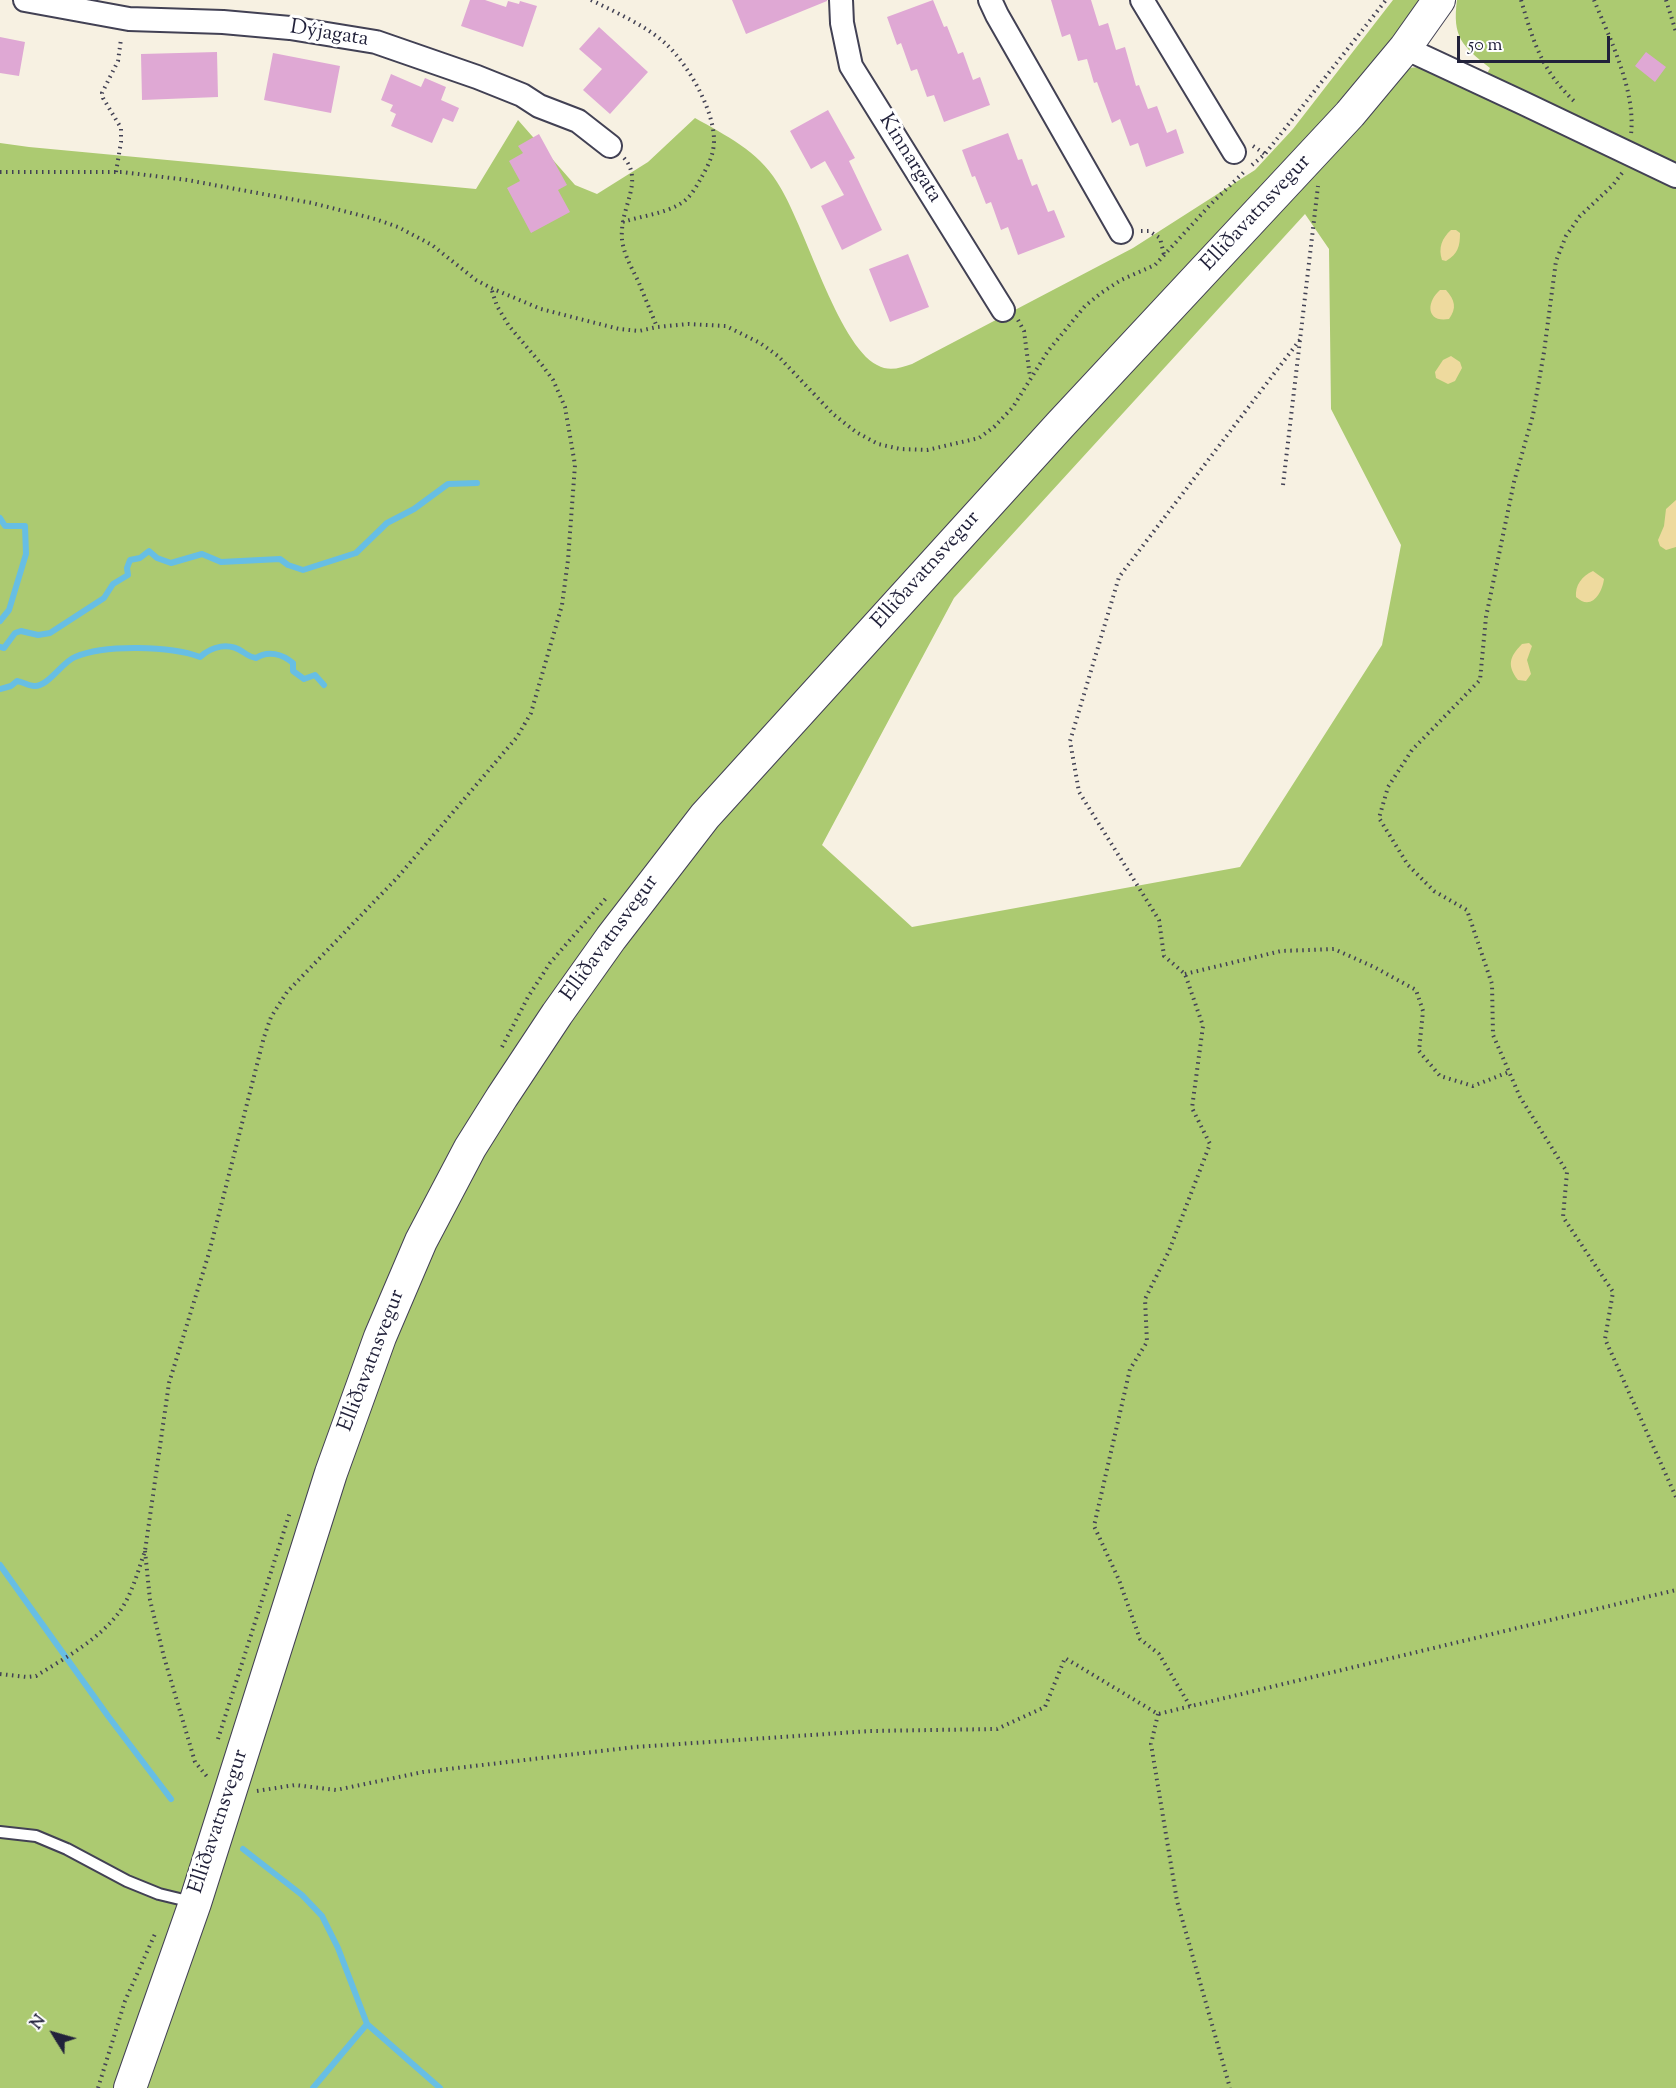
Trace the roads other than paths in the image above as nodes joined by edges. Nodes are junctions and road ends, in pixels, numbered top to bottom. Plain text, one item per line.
1 (25, 0) edge
2 (841, 0) edge
3 (990, 0) edge
4 (1142, 0) edge
5 (1439, 0) edge
6 (1405, 48) junction
7 (610, 146) road end
8 (1234, 152) dead end
9 (1676, 176) edge
10 (1121, 232) road end
11 (1003, 310) road end
12 (0, 1832) edge
13 (183, 1900) junction
14 (130, 2088) edge

1 - 7 street, Dýjagata
2 - 11 street, Kinnargata
3 - 10 street
4 - 8 street
5 - 6 main road, Elliðavatnsvegur
6 - 9 street
6 - 13 main road, Elliðavatnsvegur
12 - 13 lane
13 - 14 main road, Elliðavatnsvegur

